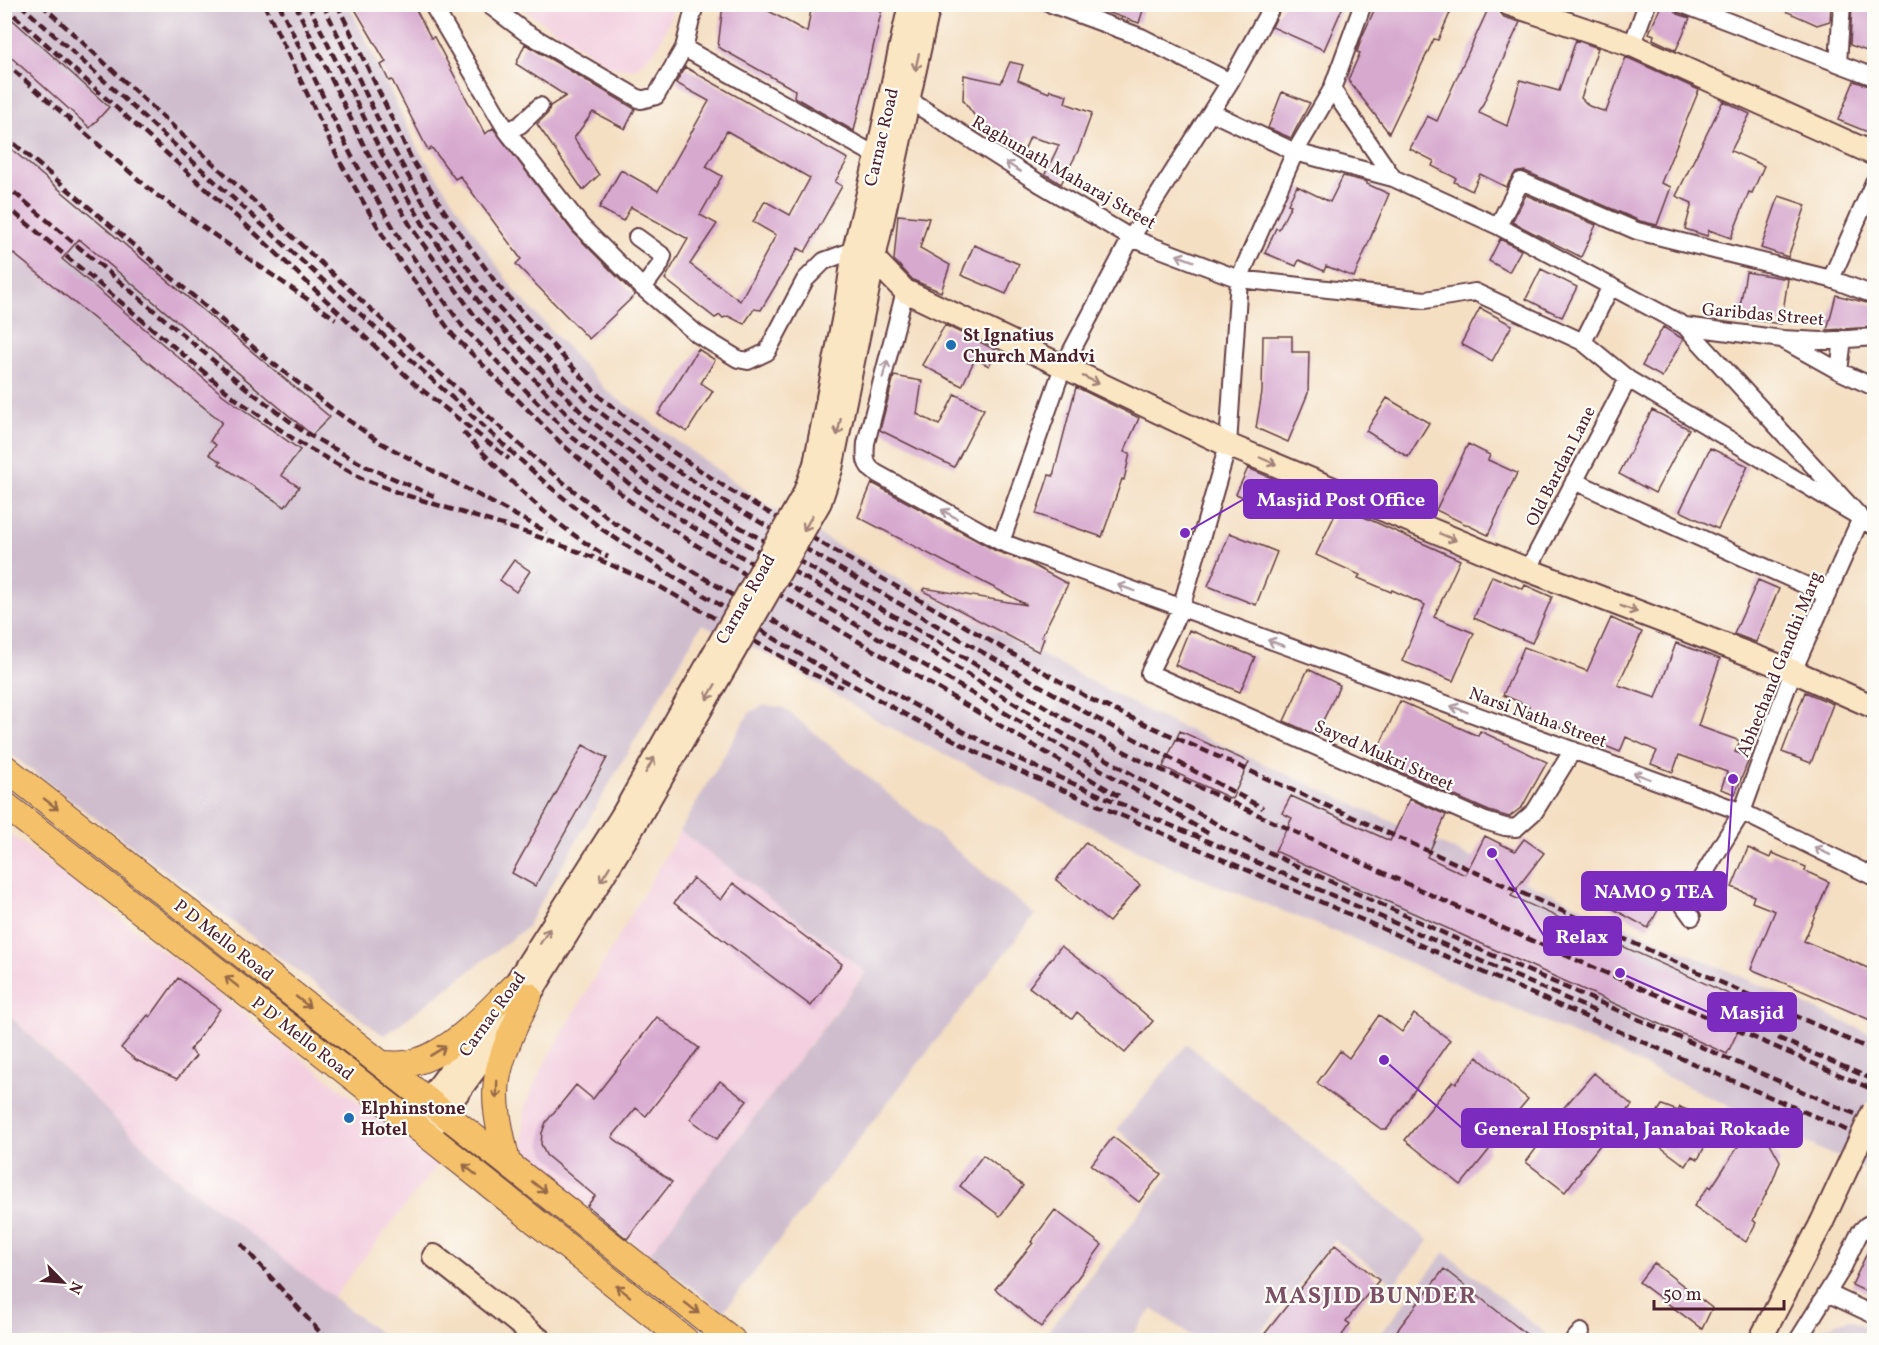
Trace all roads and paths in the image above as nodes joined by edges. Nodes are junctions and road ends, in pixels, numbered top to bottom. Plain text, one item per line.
1 (432, 4) edge
2 (488, 4) edge
3 (696, 4) edge
4 (910, 4) edge
5 (929, 4) edge
6 (1051, 4) edge
7 (1274, 4) edge
8 (1363, 4) edge
9 (1509, 4) edge
10 (1647, 4) edge
11 (1682, 4) edge
12 (1842, 4) edge
13 (1632, 45) junction
14 (684, 48) junction
15 (1838, 63) junction
16 (1875, 77) edge
17 (1230, 82) junction
18 (1332, 89) junction
19 (909, 100) junction
20 (540, 106) dead end
21 (1211, 112) junction
22 (507, 131) junction
23 (1295, 152) junction
24 (1875, 154) edge
25 (878, 156) junction
26 (1393, 178) junction
27 (1875, 182) edge
28 (1498, 226) junction
29 (637, 237) dead end
30 (1131, 238) junction
31 (864, 255) junction
32 (1239, 279) junction
33 (1831, 279) junction
34 (1611, 286) junction
35 (643, 288) junction
36 (906, 291) junction
37 (1875, 295) edge
38 (1685, 326) junction
39 (1875, 337) edge
40 (1782, 339) junction
41 (1843, 339) junction
42 (1583, 342) junction
43 (1063, 368) junction
44 (1839, 371) junction
45 (1628, 379) junction
46 (1875, 387) edge
47 (1228, 445) junction
48 (1574, 481) junction
49 (1868, 522) edge
50 (1001, 542) junction
51 (1528, 570) junction
52 (1827, 595) junction
53 (1181, 608) junction
54 (1793, 671) junction
55 (1875, 707) edge
56 (1573, 750) junction
57 (4, 768) edge
58 (4, 804) edge
59 (1742, 812) junction
60 (1875, 877) edge
61 (1692, 917) dead end
62 (522, 991) junction
63 (382, 1064) junction
64 (436, 1106) junction
65 (1875, 1110) edge
66 (419, 1129) junction
67 (507, 1162) junction
68 (1875, 1222) edge
69 (434, 1256) dead end
70 (1827, 1293) junction
71 (1875, 1315) edge
72 (540, 1341) edge
73 (686, 1341) edge
74 (732, 1341) edge
75 (1760, 1341) edge
76 (1798, 1341) edge

1 - 22 street
2 - 14 street
3 - 14 street
4 - 25 street, Carnac Road
5 -> 19 street, Carnac Road
6 - 17 street
7 - 17 street
8 - 18 street
9 - 13 street
10 - 13 street
11 - 15 street
12 - 15 street
13 - 24 street
14 - 25 street
15 - 16 street
17 - 21 street
18 - 23 street
18 - 26 street
30 -> 19 street, Raghunath Maharaj Street
19 - 31 street, Carnac Road
20 - 22 street
21 - 23 street
21 - 30 street
22 - 35 street
23 - 26 street
23 - 32 street
25 - 31 street, Carnac Road
26 - 28 street
27 - 33 street
28 - 33 street
28 - 34 street
29 - 35 street
32 -> 30 street, Raghunath Maharaj Street
30 - 43 street
31 - 35 street
31 - 36 street
31 - 62 street, Carnac Road, bridge
32 - 42 street, Raghunath Maharaj Street
32 - 47 street
33 - 37 street
34 - 38 street
34 - 42 street
36 - 43 street
50 -> 36 street, Narsi Natha Street
38 - 40 street, Garibdas Street
38 - 49 street
39 - 41 street, Garibdas Street
40 - 41 street, Garibdas Street
40 - 44 street
41 - 44 street
42 - 45 street, Raghunath Maharaj Street
43 -> 47 street
43 - 50 street
44 - 46 street
45 - 48 street, Old Bardan Lane
45 - 49 street, Raghunath Maharaj Street
47 -> 51 street
47 - 53 street
48 - 51 street, Old Bardan Lane
48 - 52 street
49 - 52 street, Abhechand Gandhi Marg
53 -> 50 street, Narsi Natha Street
51 -> 54 street
52 - 54 street, Abhechand Gandhi Marg
56 -> 53 street, Narsi Natha Street
53 - 56 street, Sayed Mukri Street
54 - 55 street
54 - 59 street, Abhechand Gandhi Marg
59 -> 56 street, Narsi Natha Street
57 -> 63 main road, P D Mello Road
66 -> 58 main road, P D' Mello Road
60 -> 59 street, Narsi Natha Street
59 - 61 street, Abhechand Gandhi Marg
63 -> 62 main road
62 - 64 street, Carnac Road
62 -> 67 main road
63 - 64 main road, P D Mello Road
64 - 66 street, Carnac Road
64 - 67 main road
65 - 75 street, bridge
73 -> 66 main road, P D' Mello Road
67 -> 74 main road
68 - 70 street
69 - 72 street
70 - 71 street
70 - 76 street

